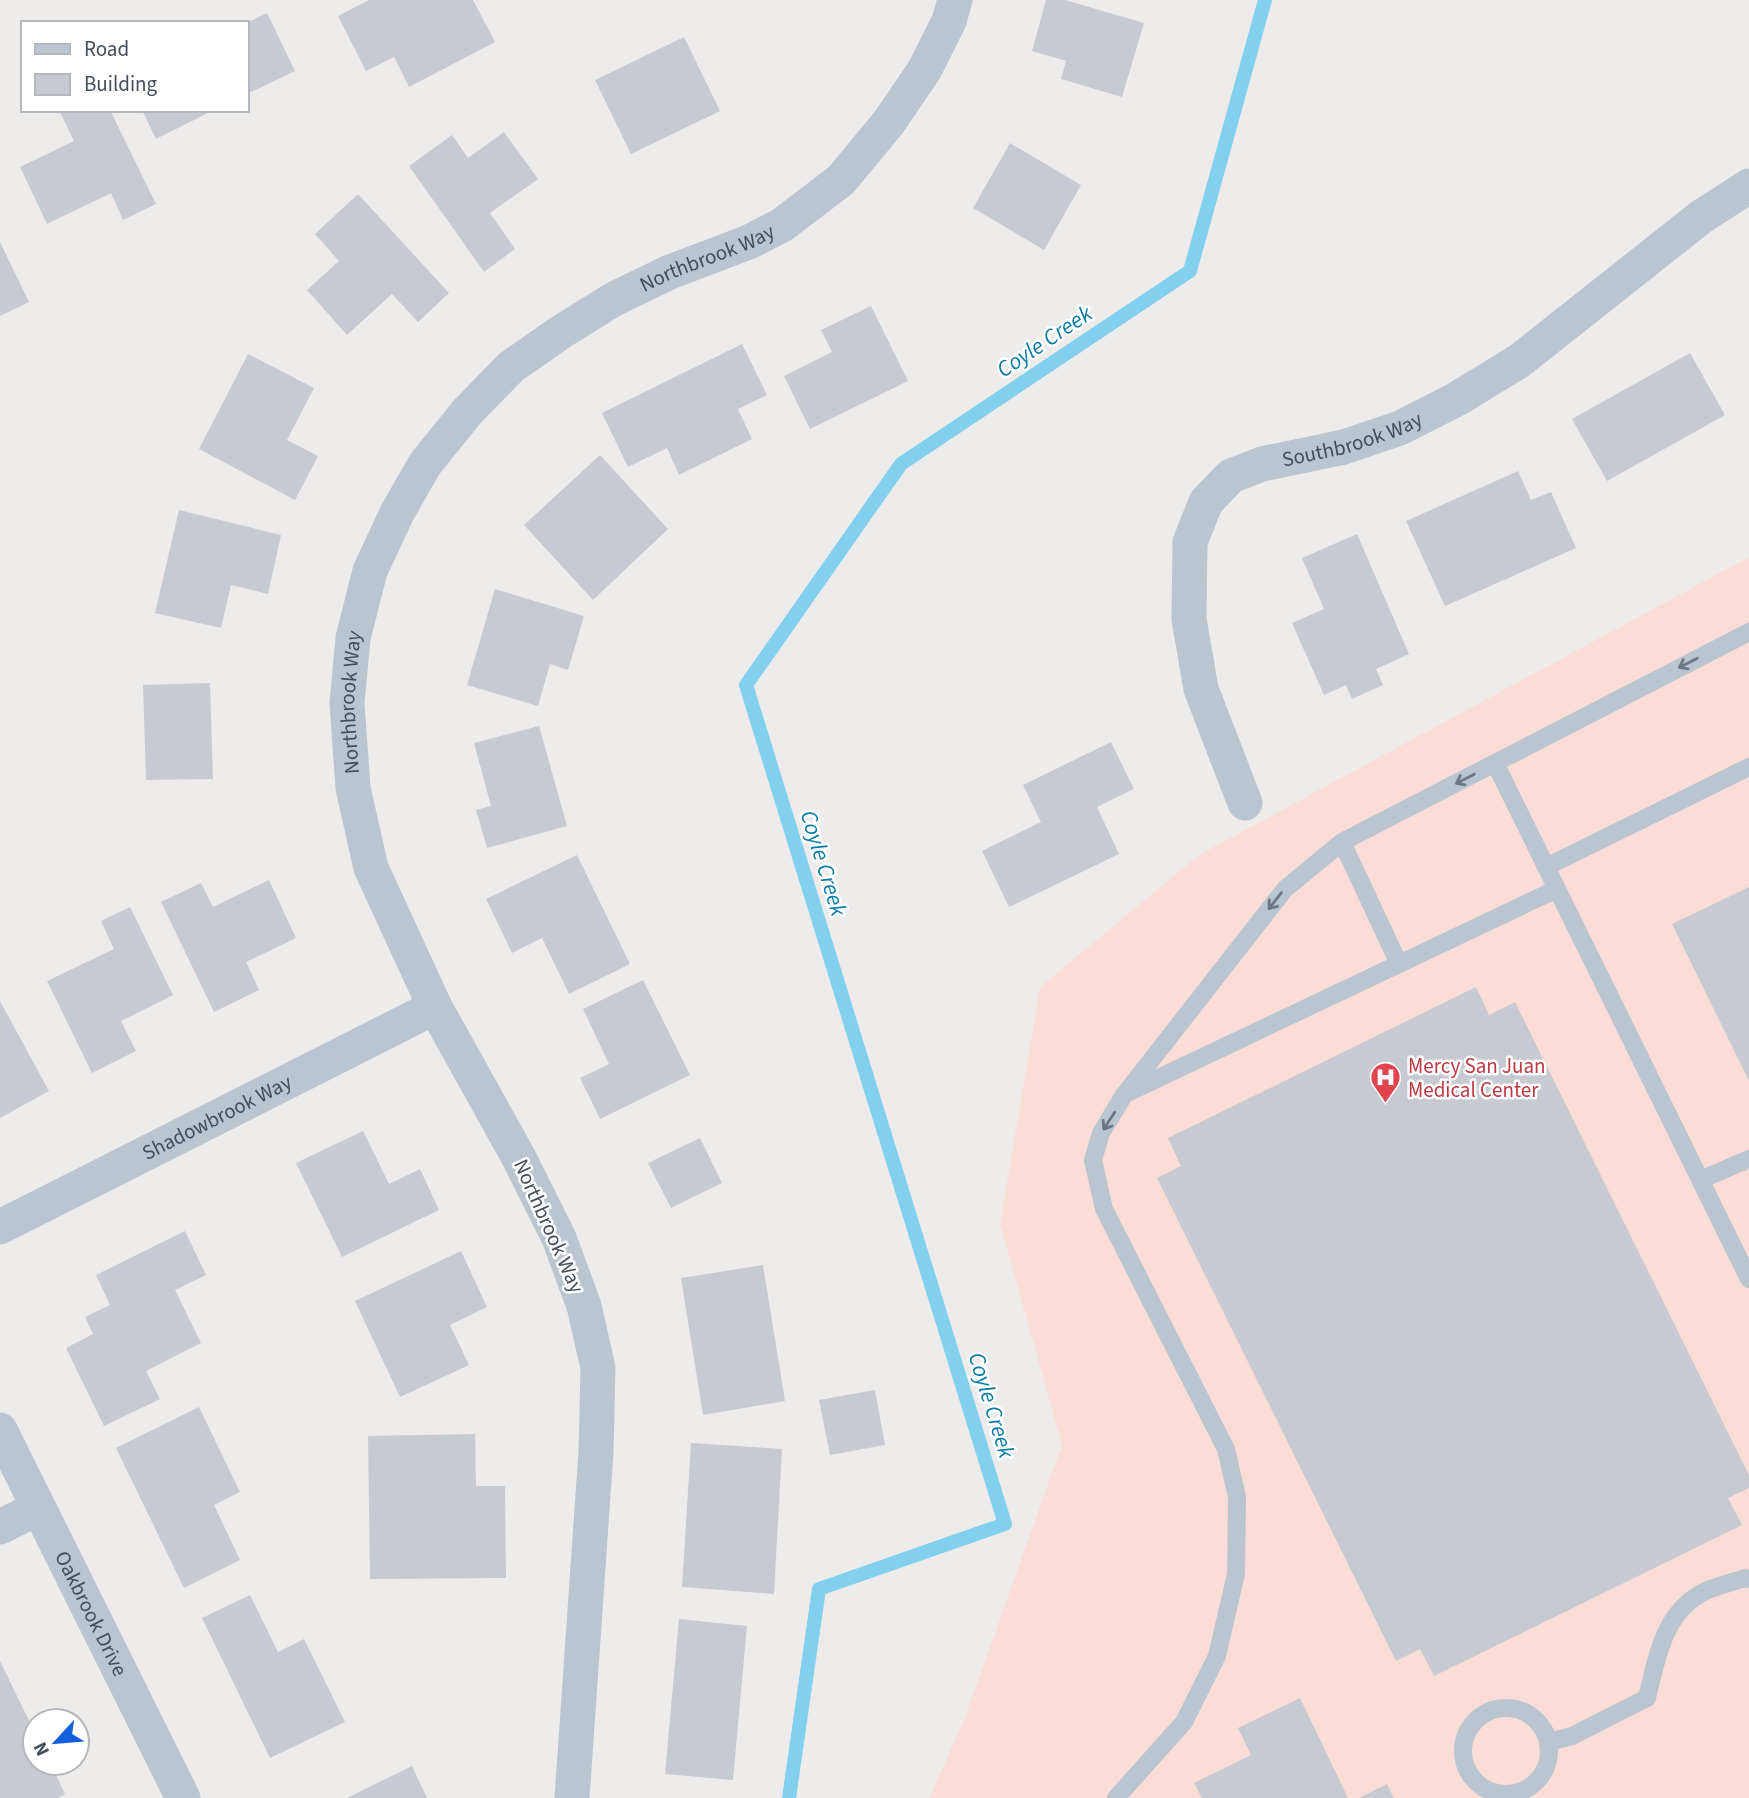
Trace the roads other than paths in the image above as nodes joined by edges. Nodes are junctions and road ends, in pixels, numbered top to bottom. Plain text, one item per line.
1 (955, 0) edge
2 (1749, 186) edge
3 (1749, 632) edge
4 (1494, 763) junction
5 (1749, 767) edge
6 (1245, 803) dead end
7 (1342, 842) junction
8 (1546, 867) junction
9 (1557, 889) junction
10 (1399, 964) junction
11 (435, 1007) junction
12 (1124, 1095) junction
13 (1749, 1159) edge
14 (1700, 1180) junction
15 (0, 1227) edge
16 (1749, 1279) edge
17 (0, 1430) edge
18 (38, 1508) junction
19 (0, 1527) edge
20 (1749, 1579) edge
21 (1549, 1742) junction
22 (1515, 1796) edge
23 (183, 1798) edge
24 (572, 1798) edge
25 (1116, 1798) edge

1 - 11 street, Northbrook Way
2 - 6 street, Southbrook Way
3 -> 4 lane
4 -> 7 lane
4 - 8 lane
5 - 8 lane
7 - 10 lane
7 -> 12 lane
8 - 9 lane
9 - 10 lane
9 - 14 lane
10 - 12 lane
11 - 15 street, Shadowbrook Way
11 - 24 street, Northbrook Way
12 -> 25 lane
13 - 14 lane
14 - 16 lane
17 - 18 street, Oakbrook Drive
18 - 19 street
18 - 23 street, Oakbrook Drive
20 - 21 lane
21 - 22 lane
21 - 22 lane

